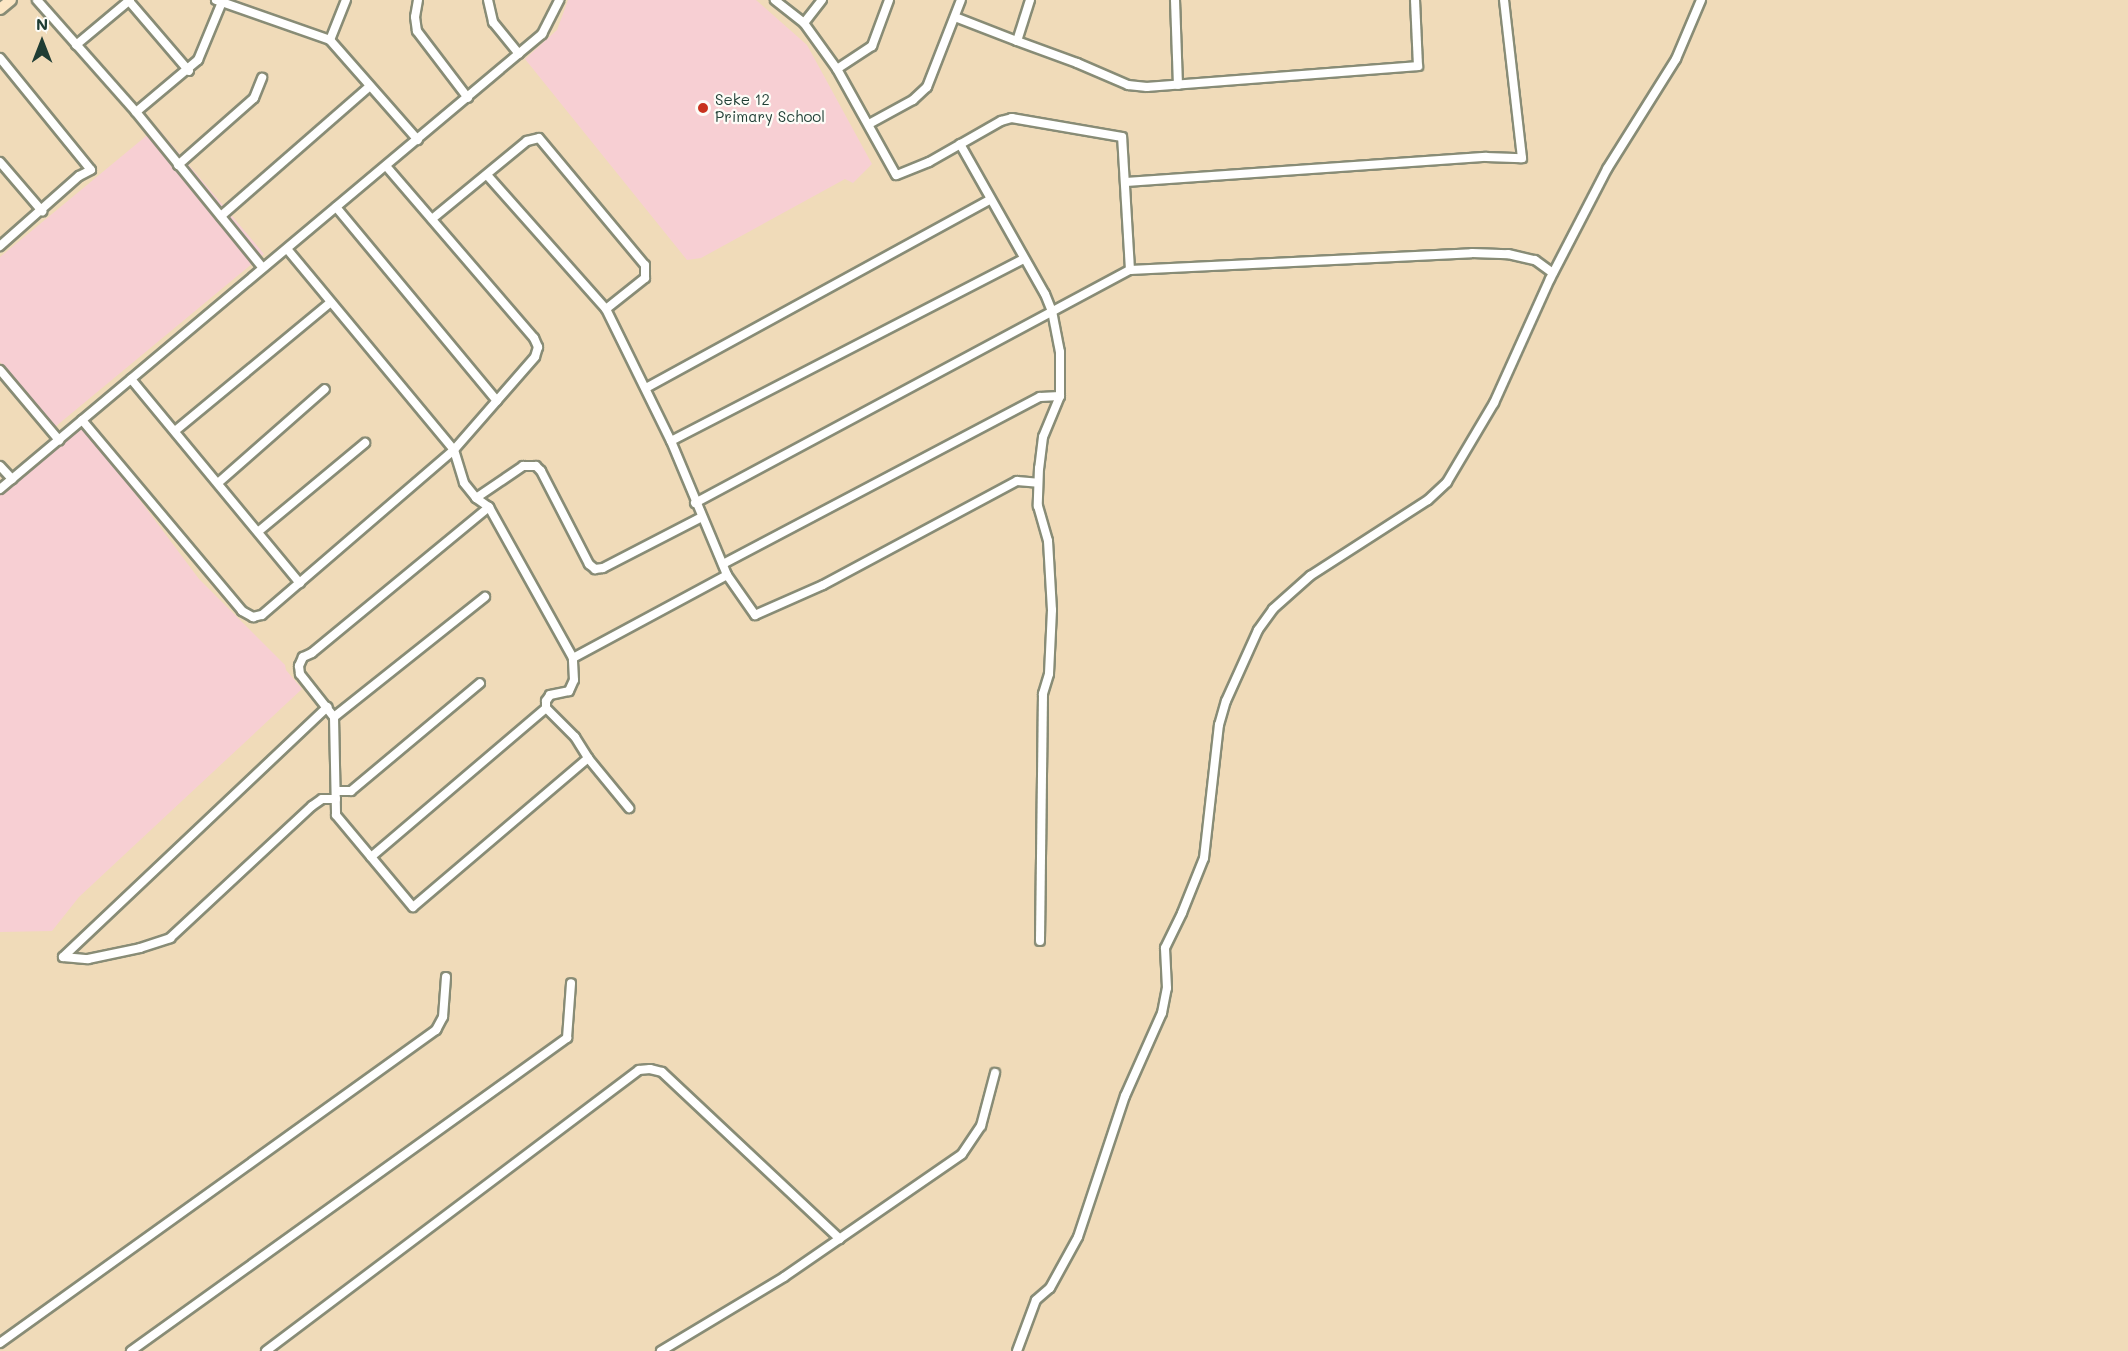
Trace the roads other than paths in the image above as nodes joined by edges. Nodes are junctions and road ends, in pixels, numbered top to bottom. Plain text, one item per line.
1 (11, 0) edge
2 (37, 0) edge
3 (346, 0) edge
4 (418, 0) edge
5 (488, 0) edge
6 (559, 0) edge
7 (775, 0) edge
8 (822, 0) edge
9 (889, 0) edge
10 (961, 0) edge
11 (1030, 0) edge
12 (1174, 0) edge
13 (1415, 0) edge
14 (1504, 0) edge
15 (1701, 0) edge
16 (129, 1) edge
17 (219, 1) edge
18 (0, 9) edge
19 (955, 17) junction
20 (804, 23) junction
21 (330, 40) junction
22 (1017, 41) junction
23 (76, 45) junction
24 (519, 54) junction
25 (0, 58) edge
26 (837, 69) junction
27 (189, 71) junction
28 (262, 78) dead end
29 (1178, 85) junction
30 (369, 87) junction
31 (468, 98) junction
32 (136, 112) junction
33 (868, 124) junction
34 (418, 140) junction
35 (960, 144) junction
36 (0, 162) edge
37 (178, 165) junction
38 (386, 166) junction
39 (487, 175) junction
40 (1126, 182) junction
41 (990, 200) junction
42 (336, 207) junction
43 (42, 210) junction
44 (221, 216) junction
45 (432, 219) junction
46 (0, 246) edge
47 (287, 249) junction
48 (1024, 260) junction
49 (263, 268) junction
50 (1130, 270) junction
51 (1553, 273) junction
52 (331, 302) junction
53 (606, 309) junction
54 (1052, 311) junction
55 (0, 370) edge
56 (131, 379) junction
57 (646, 388) junction
58 (325, 389) dead end
59 (1060, 396) junction
60 (497, 401) junction
61 (82, 420) junction
62 (175, 431) junction
63 (58, 440) junction
64 (671, 441) junction
65 (365, 443) dead end
66 (454, 450) junction
67 (0, 466) edge
68 (12, 479) junction
69 (218, 483) junction
70 (1038, 483) junction
71 (0, 489) edge
72 (476, 498) junction
73 (695, 503) junction
74 (489, 507) junction
75 (702, 517) junction
76 (259, 531) junction
77 (723, 564) junction
78 (727, 575) junction
79 (300, 583) junction
80 (485, 597) dead end
81 (573, 658) junction
82 (480, 683) dead end
83 (327, 707) junction
84 (546, 708) junction
85 (334, 717) junction
86 (588, 758) junction
87 (337, 795) junction
88 (629, 808) dead end
89 (371, 857) junction
90 (1040, 942) dead end
91 (446, 977) dead end
92 (571, 983) dead end
93 (995, 1073) dead end
94 (840, 1239) junction
95 (0, 1343) edge
96 (131, 1351) edge
97 (266, 1351) edge
98 (661, 1351) edge
99 (1017, 1351) edge

1 - 18 street
2 - 23 street
3 - 21 street
4 - 31 street
5 - 24 street
6 - 24 street
7 - 20 street
8 - 20 street
9 - 26 street
10 - 19 street
11 - 22 street
12 - 29 street
13 - 29 street
14 - 40 street
15 - 51 street
16 - 23 street
16 - 27 street
17 - 21 street
17 - 27 street
19 - 22 street
19 - 33 street
20 - 26 street
21 - 30 street
22 - 29 street
23 - 32 street
24 - 31 street
25 - 43 street
26 - 33 street
27 - 32 street
28 - 37 street
30 - 34 street
30 - 44 street
31 - 34 street
32 - 37 street
33 - 35 street
34 - 38 street
35 - 40 street
35 - 41 street
36 - 43 street
37 - 44 street
38 - 42 street
38 - 45 street
39 - 45 street
39 - 53 street
39 - 53 street
40 - 50 street
41 - 48 street
41 - 57 street
42 - 47 street
42 - 60 street
43 - 46 street
44 - 49 street
45 - 60 street
47 - 49 street
47 - 52 street
48 - 54 street
48 - 64 street
49 - 56 street
50 - 51 street
50 - 54 street
51 - 99 street
52 - 62 street
52 - 66 street
53 - 57 street
54 - 59 street
54 - 73 street
55 - 63 street
56 - 61 street
56 - 62 street
57 - 64 street
58 - 69 street
59 - 70 street
59 - 77 street
60 - 66 street
61 - 63 street
61 - 79 street
62 - 69 street
63 - 68 street
64 - 73 street
65 - 76 street
66 - 72 street
66 - 79 street
67 - 68 street
68 - 71 street
69 - 76 street
70 - 78 street
70 - 90 street
72 - 74 street
72 - 75 street
73 - 75 street
74 - 81 street
74 - 83 street
75 - 77 street
76 - 79 street
77 - 78 street
78 - 81 street
80 - 85 street
81 - 84 street
82 - 87 street
83 - 85 street
83 - 87 street
84 - 86 street
84 - 89 street
85 - 87 street
86 - 88 street
86 - 89 street
87 - 89 street
91 - 95 street
92 - 96 street
93 - 94 street
94 - 97 street
94 - 98 street

